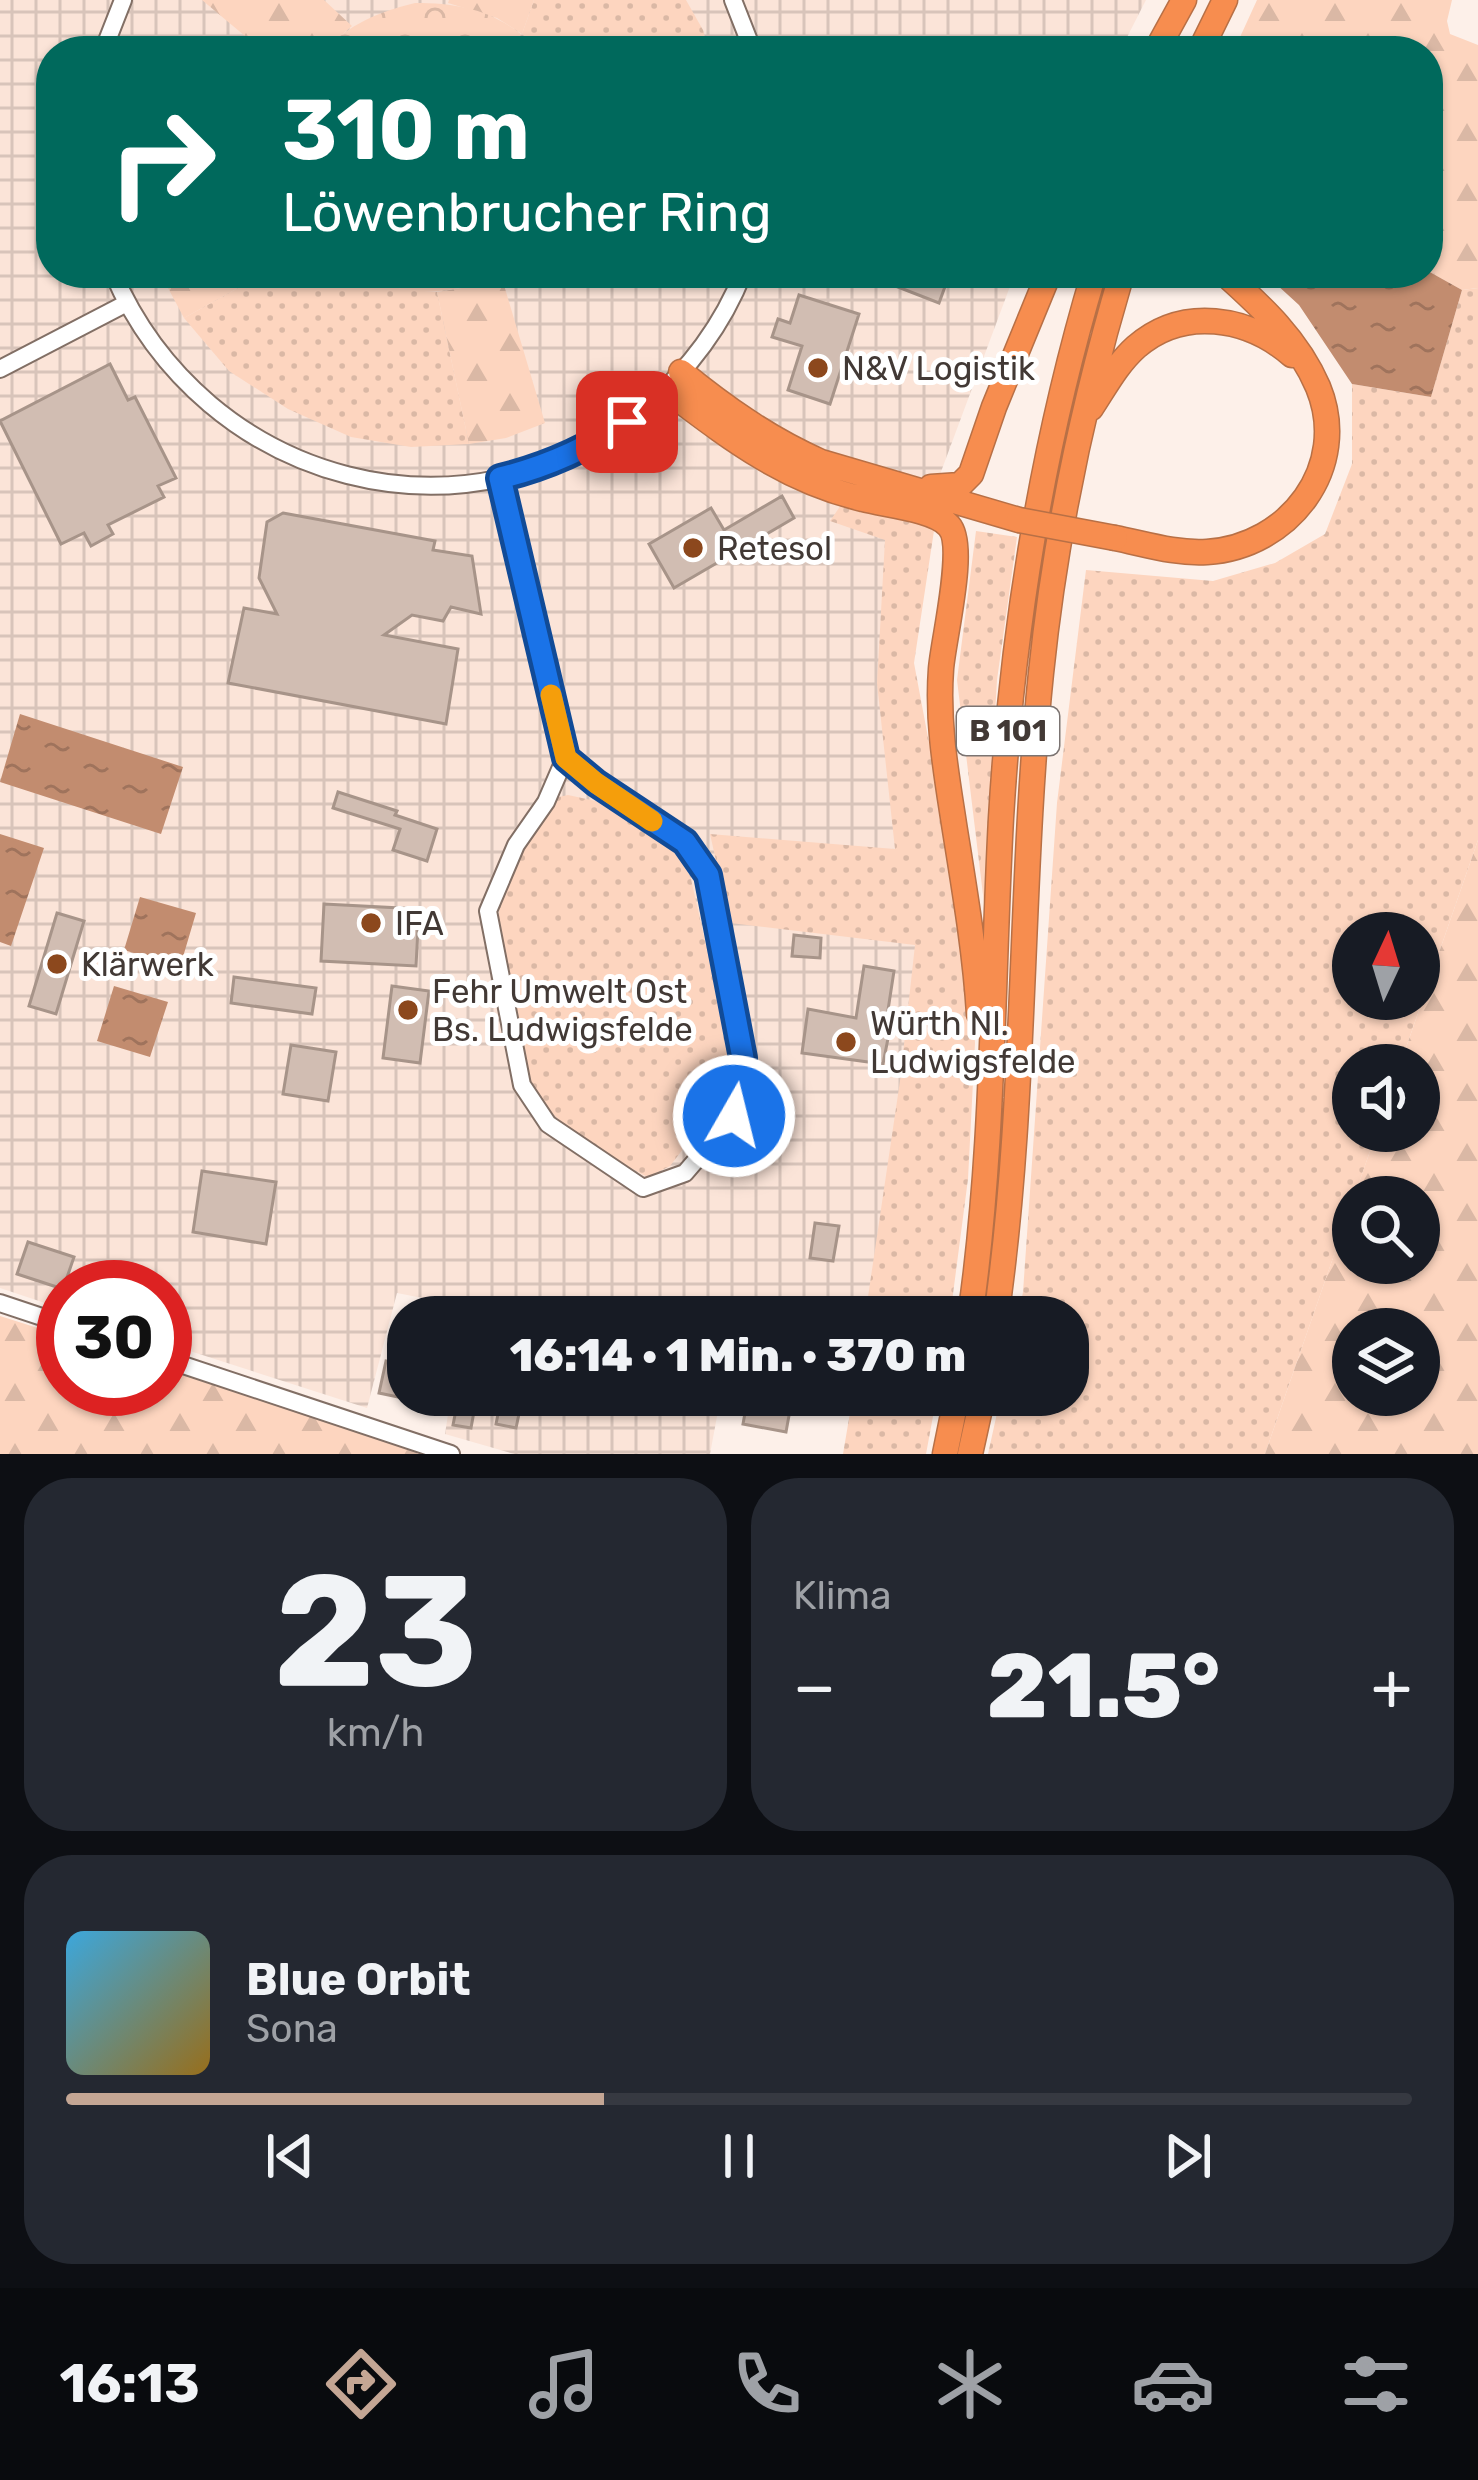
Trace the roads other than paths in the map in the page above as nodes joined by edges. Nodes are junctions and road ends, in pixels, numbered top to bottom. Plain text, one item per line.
1 (123, 0) edge
2 (734, 0) edge
3 (1188, 0) edge
4 (1225, 0) edge
5 (109, 36) edge
6 (747, 36) edge
7 (1165, 36) edge
8 (1177, 36) edge
9 (1210, 36) edge
10 (120, 288) edge
11 (736, 288) edge
12 (1043, 288) edge
13 (1090, 288) edge
14 (1117, 288) edge
15 (1240, 288) edge
16 (127, 303) junction
17 (0, 369) edge
18 (1311, 373) junction
19 (674, 381) junction
20 (1081, 424) junction
21 (500, 478) junction
22 (903, 497) junction
23 (566, 758) junction
24 (985, 1196) junction
25 (973, 1296) edge
26 (998, 1296) edge
27 (0, 1303) edge
28 (36, 1315) edge
29 (192, 1368) edge
30 (953, 1416) edge
31 (978, 1416) edge
32 (451, 1454) edge
33 (945, 1454) edge
34 (970, 1454) edge

1 - 5 street
2 - 6 street
3 - 7 highway
3 - 8 highway
4 - 9 highway
10 - 16 street
11 - 19 street
12 - 22 highway
13 - 24 highway, B 101
14 - 20 highway, B 101
15 - 18 highway
16 - 17 street
16 - 21 street
18 - 20 highway
18 - 22 highway, bridge
19 - 21 street
19 - 22 highway
20 - 26 highway, B 101
21 - 23 street
22 - 24 highway
23 - 23 street
24 - 25 highway, B 101
27 - 28 street
29 - 32 street
30 - 33 highway
31 - 34 highway

